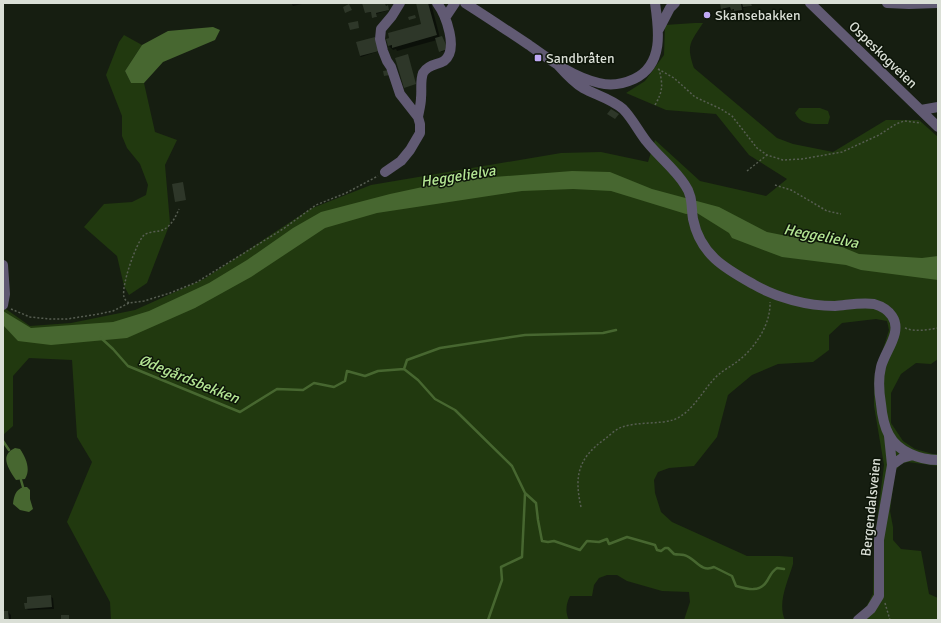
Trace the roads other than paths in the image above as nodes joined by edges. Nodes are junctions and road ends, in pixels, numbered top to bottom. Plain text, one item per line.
1 (400, 3) edge
2 (437, 3) edge
3 (455, 3) edge
4 (465, 3) edge
5 (655, 3) edge
6 (675, 3) edge
7 (810, 3) edge
8 (887, 3) edge
9 (937, 3) edge
10 (445, 18) junction
11 (658, 31) junction
12 (558, 65) junction
13 (938, 107) edge
14 (922, 110) junction
15 (418, 117) junction
16 (936, 125) edge
17 (385, 172) road end
18 (3, 265) edge
19 (4, 304) edge
20 (889, 436) junction
21 (913, 455) junction
22 (938, 460) edge
23 (892, 465) junction
24 (858, 620) edge

1 - 15 street
2 - 10 street
3 - 10 street
4 - 12 street
5 - 11 street
6 - 11 street
7 - 14 street, Ospeskogveien
8 - 9 street
10 - 15 street
11 - 12 street
12 - 20 street, Bergendalsveien
13 - 14 street
14 - 16 street, Ospeskogveien
15 - 17 street
18 - 19 street
20 - 21 street
20 - 23 street, Bergendalsveien
21 - 22 street
21 - 23 street
23 - 24 street, Bergendalsveien

